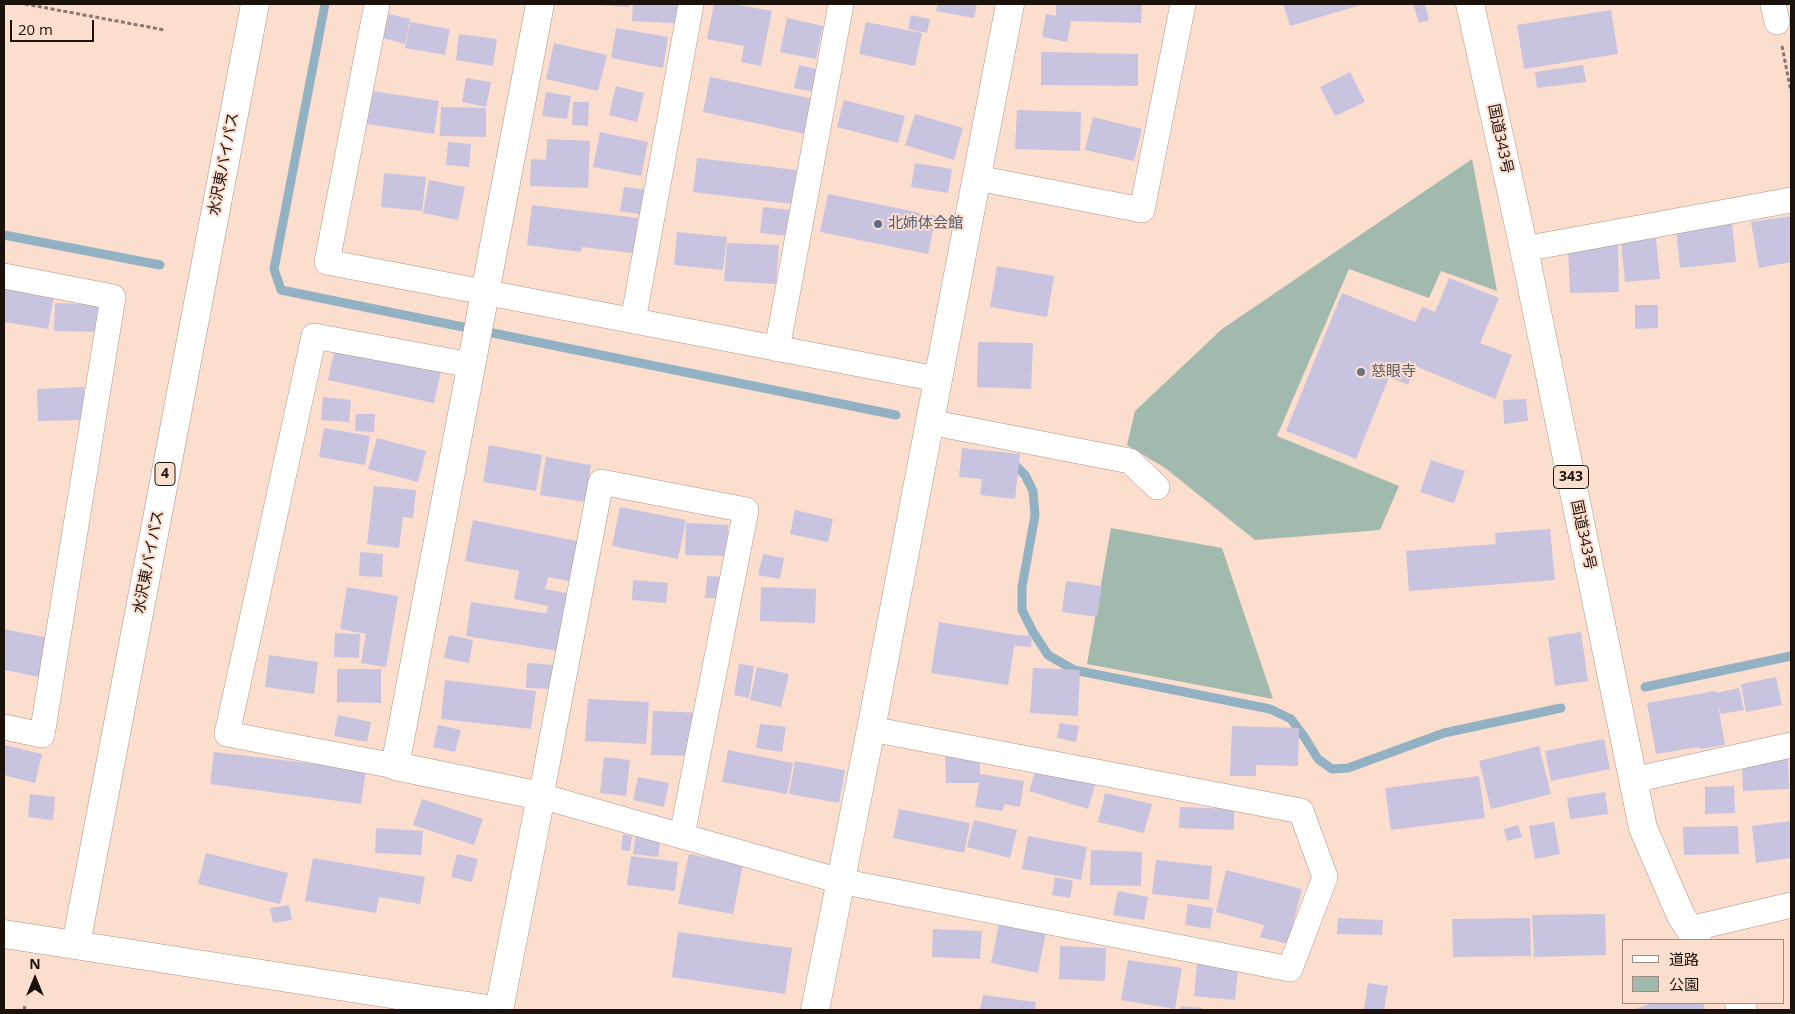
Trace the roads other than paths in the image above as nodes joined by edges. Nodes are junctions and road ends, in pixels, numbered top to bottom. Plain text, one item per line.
1 (255, 4) edge
2 (377, 4) edge
3 (540, 4) edge
4 (691, 4) edge
5 (841, 4) edge
6 (1010, 4) edge
7 (1182, 4) edge
8 (1470, 4) edge
9 (977, 178) junction
10 (1791, 200) edge
11 (1524, 249) junction
12 (4, 276) edge
13 (485, 292) junction
14 (633, 321) junction
15 (777, 349) junction
16 (471, 365) junction
17 (937, 379) junction
18 (929, 422) junction
19 (1157, 487) dead end
20 (4, 727) edge
21 (871, 729) junction
22 (1791, 745) edge
23 (395, 766) junction
24 (1633, 780) junction
25 (541, 796) junction
26 (682, 835) junction
27 (840, 881) junction
28 (1791, 904) edge
29 (4, 934) edge
30 (1693, 935) edge
31 (76, 944) junction
32 (494, 1010) edge
33 (499, 1010) edge
34 (815, 1010) edge

1 - 31 main road, 水沢東バイパス / 4
2 - 13 street
3 - 13 main road
4 - 14 street
5 - 15 street
6 - 9 main road
7 - 9 street
8 - 11 main road, 国道343号 / 343
9 - 17 main road
10 - 11 street
11 - 24 main road, 国道343号 / 343
12 - 20 street
13 - 14 street
13 - 16 main road
14 - 15 street
15 - 17 street
16 - 23 main road
16 - 23 street
17 - 18 main road
18 - 19 street
18 - 21 main road
21 - 27 main road
21 - 27 street
22 - 24 street
23 - 25 main road
24 - 30 main road, 国道343号 / 343
25 - 26 street
25 - 26 street
25 - 33 main road
26 - 27 street
27 - 34 main road
28 - 30 street
29 - 31 main road
31 - 32 main road

